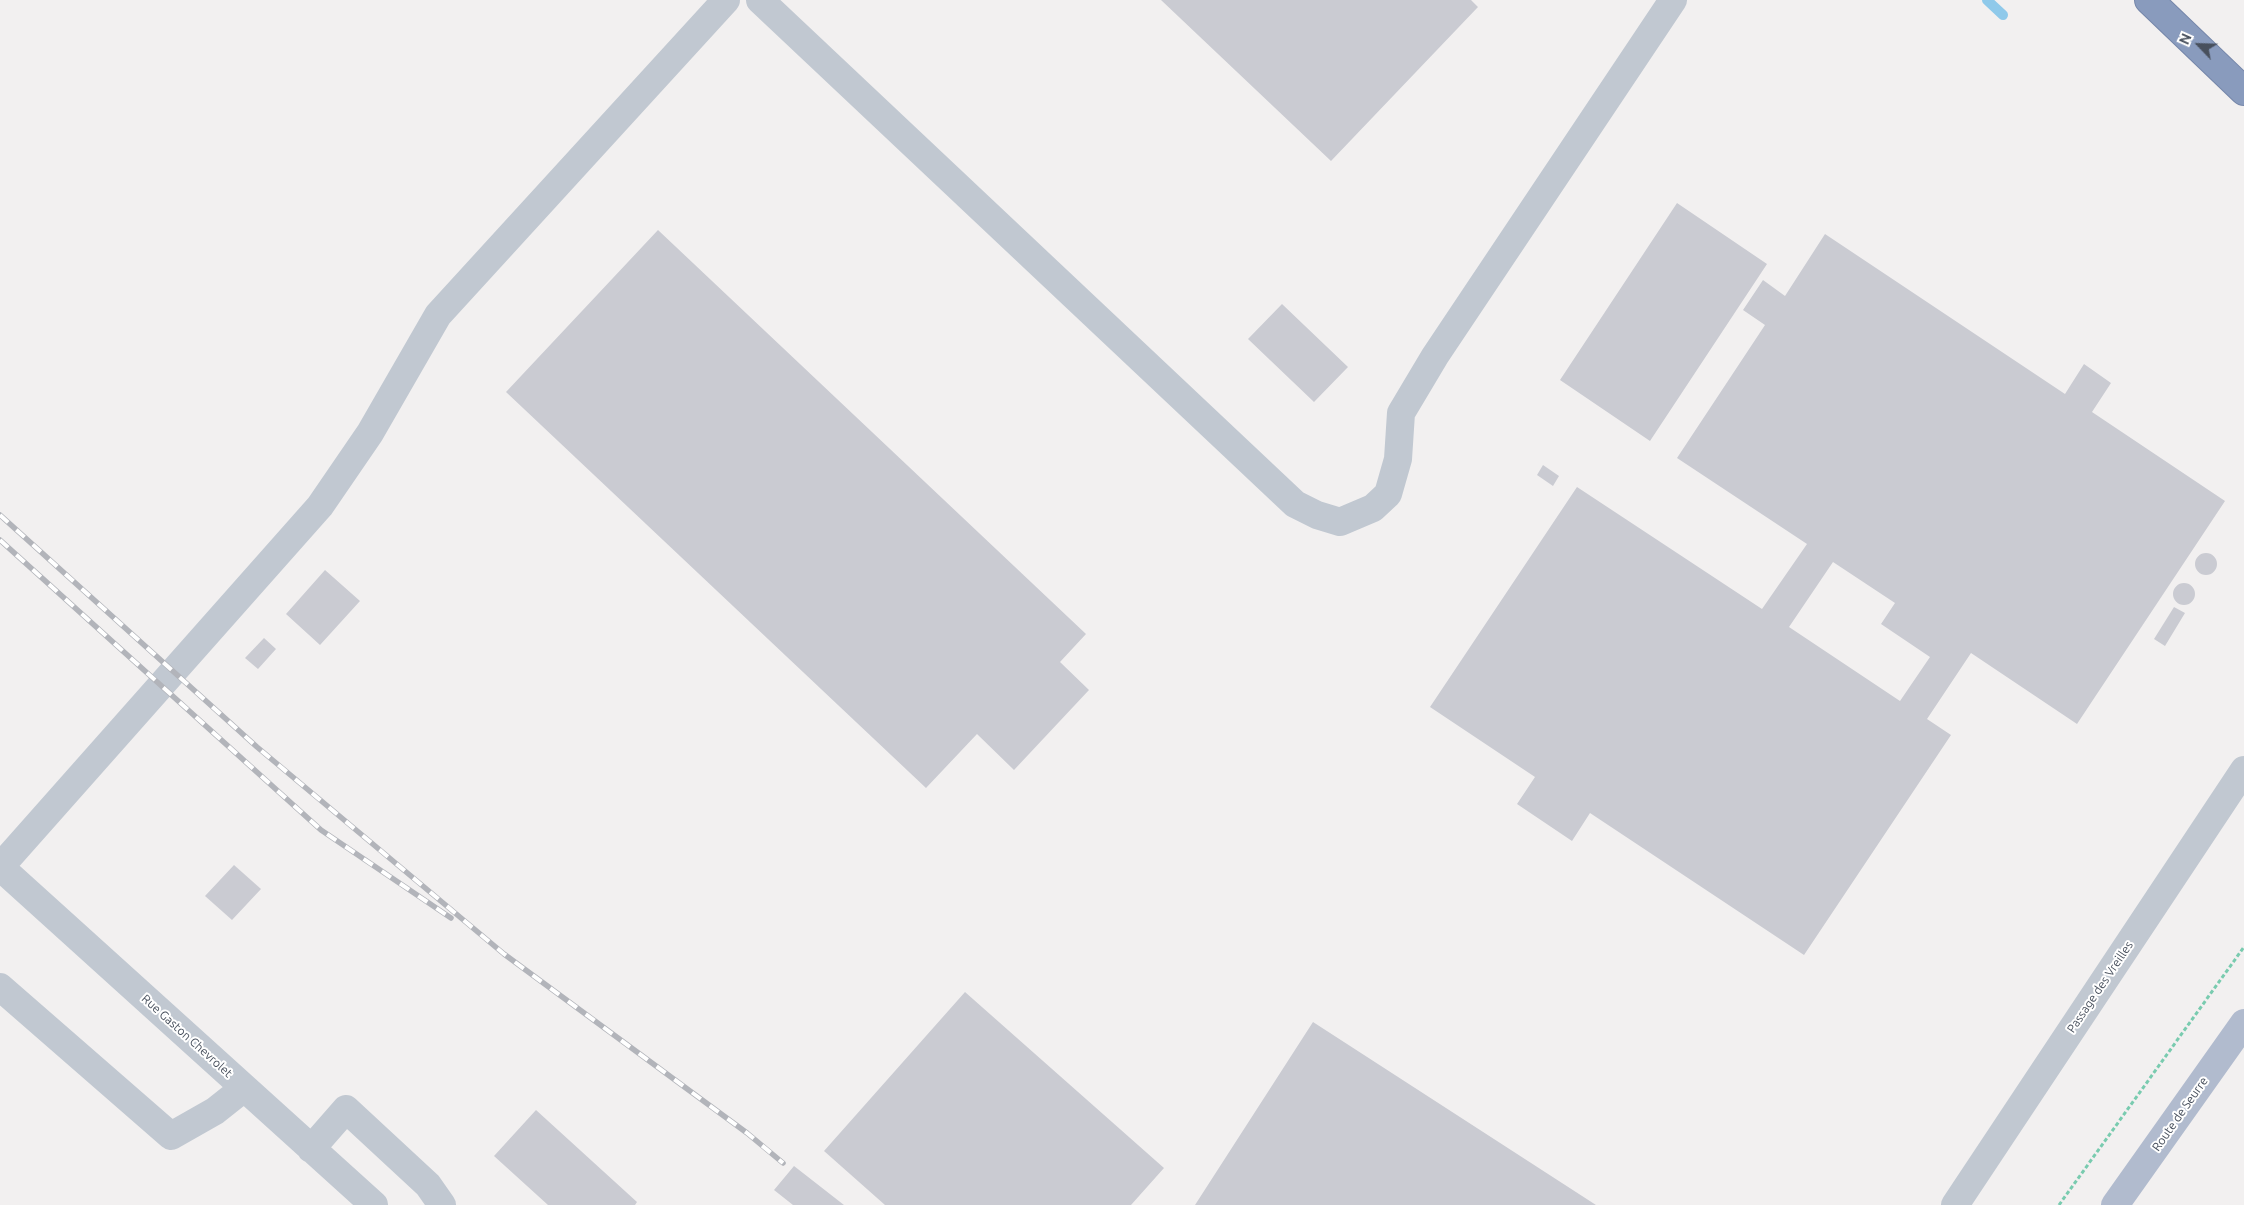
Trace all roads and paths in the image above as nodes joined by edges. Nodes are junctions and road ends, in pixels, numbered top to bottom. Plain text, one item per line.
1 (726, 0) edge
2 (760, 0) edge
3 (1673, 0) edge
4 (2150, 0) edge
5 (2244, 91) edge
6 (2244, 770) edge
7 (0, 867) edge
8 (2244, 947) edge
9 (0, 986) edge
10 (2244, 1023) edge
11 (244, 1088) junction
12 (311, 1149) junction
13 (374, 1205) edge
14 (442, 1205) edge
15 (1955, 1205) edge
16 (2059, 1205) edge
17 (2115, 1205) edge

1 - 7 street
2 - 3 street
4 - 5 highway
6 - 15 street, Passage des Vreilles
7 - 11 street, Rue Gaston Chevrolet
8 - 16 path
9 - 11 street
10 - 17 main road, Route de Seurre
11 - 12 street, Rue Gaston Chevrolet
12 - 13 street, Rue Gaston Chevrolet
12 - 14 street

